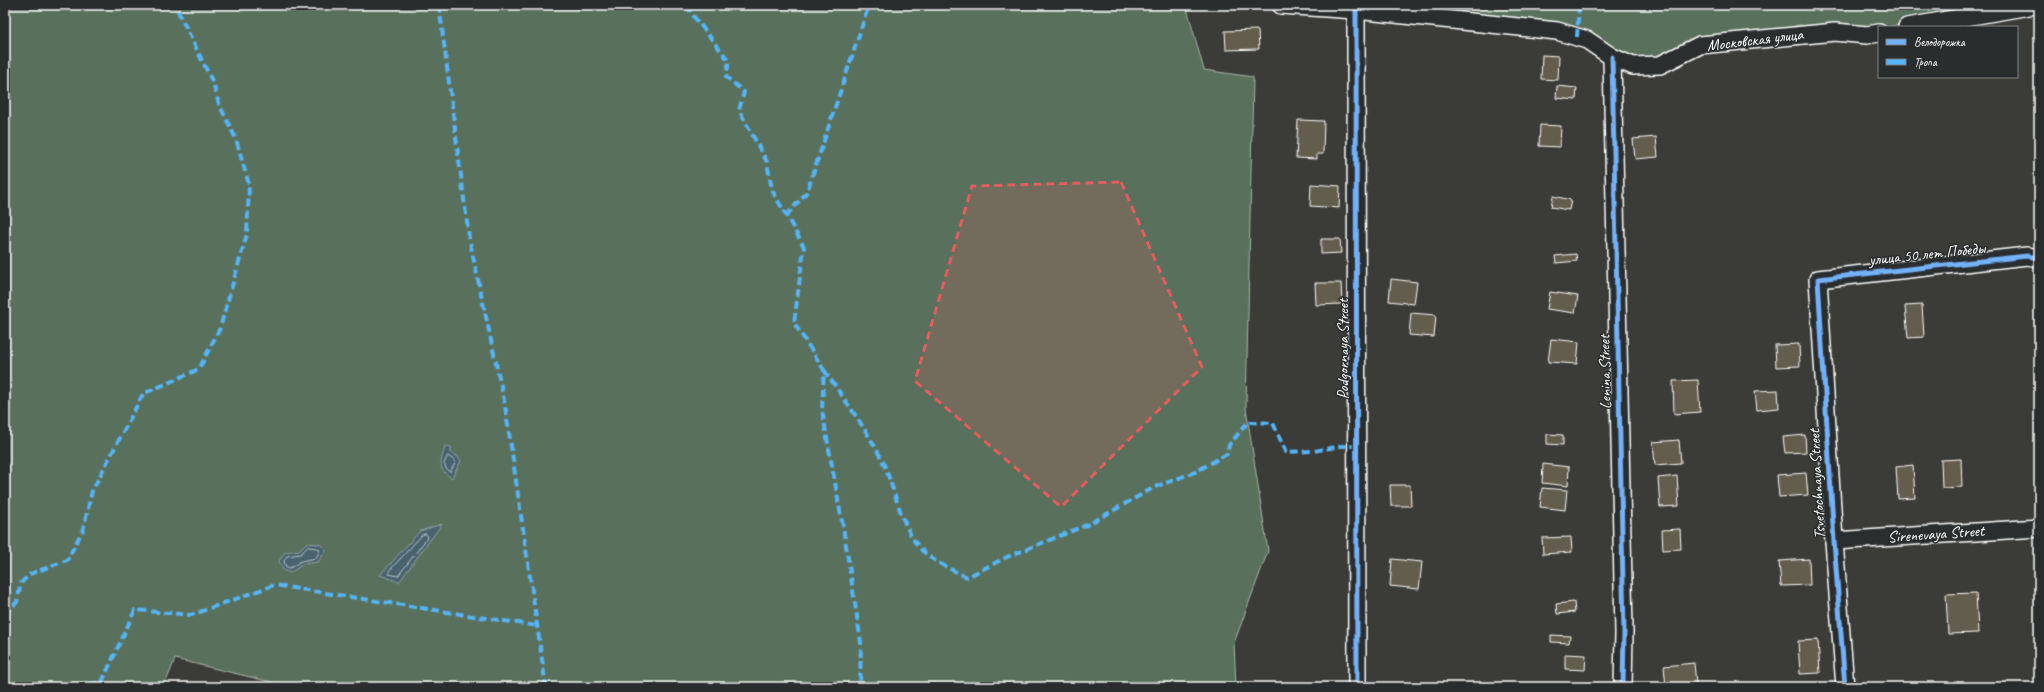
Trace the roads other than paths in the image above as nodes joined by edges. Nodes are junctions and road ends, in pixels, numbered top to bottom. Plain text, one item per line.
1 (1281, 5) edge
2 (2035, 5) edge
3 (1356, 10) junction
4 (1913, 26) edge
5 (1878, 33) edge
6 (1612, 58) junction
7 (2039, 258) edge
8 (1818, 279) joint
9 (2039, 528) edge
10 (1834, 541) junction
11 (1357, 687) edge
12 (1623, 687) edge
13 (1845, 687) edge

1 - 3 street, Московская улица
2 - 4 street
3 - 6 street, Московская улица
3 - 11 street, Podgornaya Street
5 - 6 street, Московская улица
6 - 12 street, Lenina Street
7 - 8 street, улица 50 лет Победы
8 - 10 street, Tsvetochnaya Street
9 - 10 street, Sirenevaya Street
10 - 13 street, Tsvetochnaya Street

